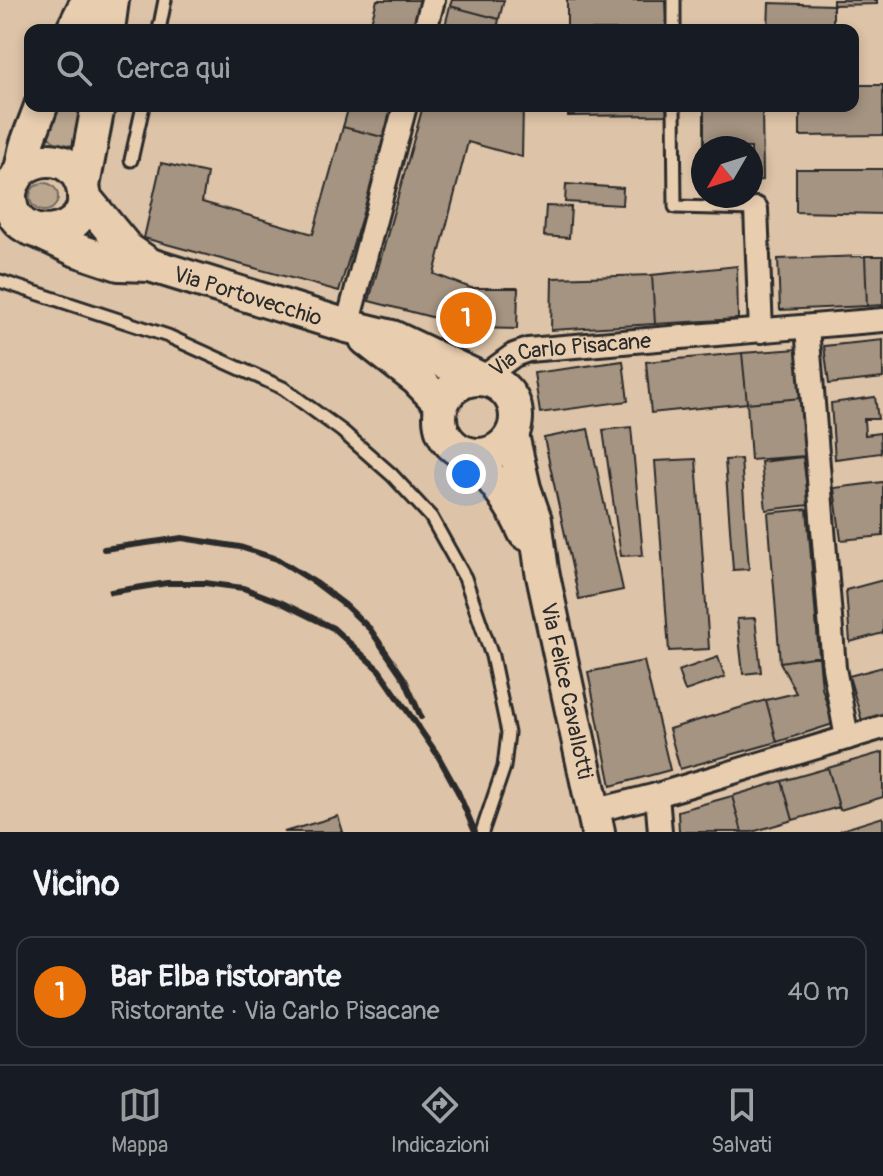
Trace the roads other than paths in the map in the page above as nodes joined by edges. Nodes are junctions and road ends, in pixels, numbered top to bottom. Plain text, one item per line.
1 (88, 0) edge
2 (112, 0) edge
3 (165, 0) edge
4 (433, 0) edge
5 (674, 0) edge
6 (76, 24) edge
7 (109, 24) edge
8 (160, 24) edge
9 (427, 24) edge
10 (674, 24) edge
11 (39, 112) edge
12 (97, 112) edge
13 (142, 112) edge
14 (403, 112) edge
15 (674, 112) edge
16 (131, 160) dead end
17 (21, 170) junction
18 (84, 192) junction
19 (6, 208) edge
20 (756, 209) joint
21 (39, 232) junction
22 (150, 265) junction
23 (0, 281) edge
24 (883, 320) edge
25 (347, 326) junction
26 (807, 327) junction
27 (761, 331) junction
28 (481, 379) junction
29 (442, 405) junction
30 (512, 435) junction
31 (469, 454) junction
32 (542, 571) junction
33 (883, 727) edge
34 (847, 738) junction
35 (657, 795) junction
36 (596, 822) edge
37 (482, 832) edge
38 (660, 832) edge

1 - 6 main road
2 - 7 main road
3 - 8 lane
4 - 9 street
5 - 10 lane
11 - 17 main road
12 - 18 main road
13 - 16 lane
14 - 25 street
15 - 20 lane
17 - 18 main road
17 - 19 main road
18 - 21 main road
18 - 22 main road, Via Portovecchio
19 - 21 main road
20 - 27 street
21 - 22 main road, Via Portovecchio
22 - 25 main road, Via Portovecchio
23 - 37 lane
24 - 26 street, Via Carlo Pisacane
25 - 28 main road, Via Carlo Pisacane
25 - 29 main road
26 - 27 street, Via Carlo Pisacane
26 - 34 street
27 - 28 street, Via Carlo Pisacane
28 - 29 main road
28 - 30 main road, Via Felice Cavallotti
29 - 31 main road, Via Felice Cavallotti
30 - 31 main road
30 - 32 main road, Via Felice Cavallotti
31 - 32 main road, Via Felice Cavallotti
32 - 36 main road, Via Felice Cavallotti
33 - 34 street
34 - 35 street
35 - 36 street
35 - 38 street

